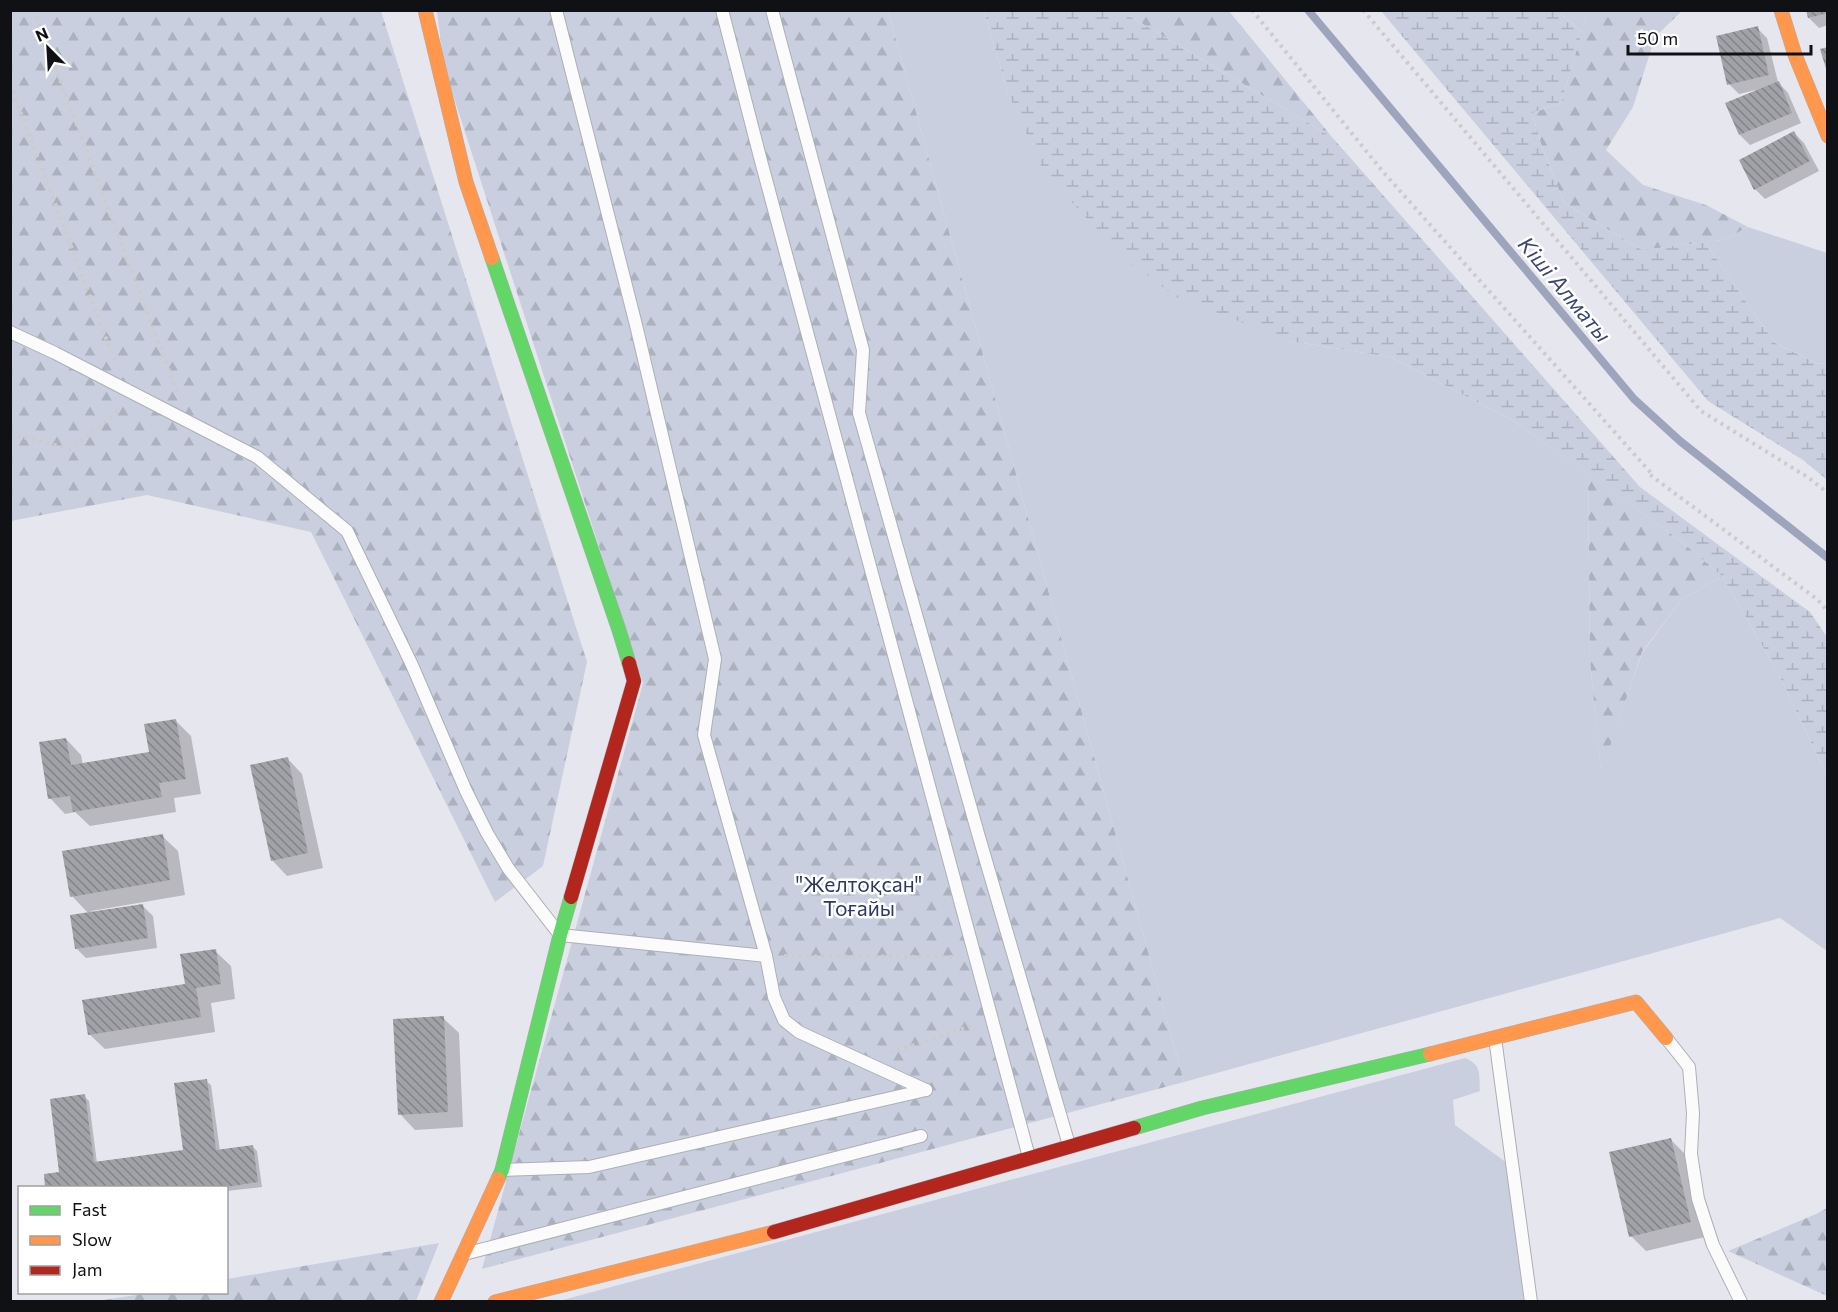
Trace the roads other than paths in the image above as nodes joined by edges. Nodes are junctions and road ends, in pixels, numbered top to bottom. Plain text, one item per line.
1 (425, 10) edge
2 (556, 10) edge
3 (722, 10) edge
4 (772, 10) edge
5 (1781, 10) edge
6 (1827, 136) edge
7 (10, 332) edge
8 (560, 935) junction
9 (766, 956) junction
10 (1495, 1038) junction
11 (1666, 1038) joint
12 (921, 1136) dead end
13 (1069, 1147) junction
14 (1029, 1158) junction
15 (502, 1170) junction
16 (464, 1254) junction
17 (441, 1302) edge
18 (495, 1302) edge
19 (1531, 1302) edge
20 (1741, 1302) edge

1 - 8 street
2 - 9 lane
3 - 14 lane
4 - 13 lane
5 - 6 street
7 - 8 lane
8 - 9 lane
8 - 15 street
9 - 15 lane
10 - 11 street
10 - 13 street
10 - 19 lane
11 - 20 lane
12 - 16 lane
13 - 14 street
14 - 18 street
15 - 16 street
16 - 17 street

